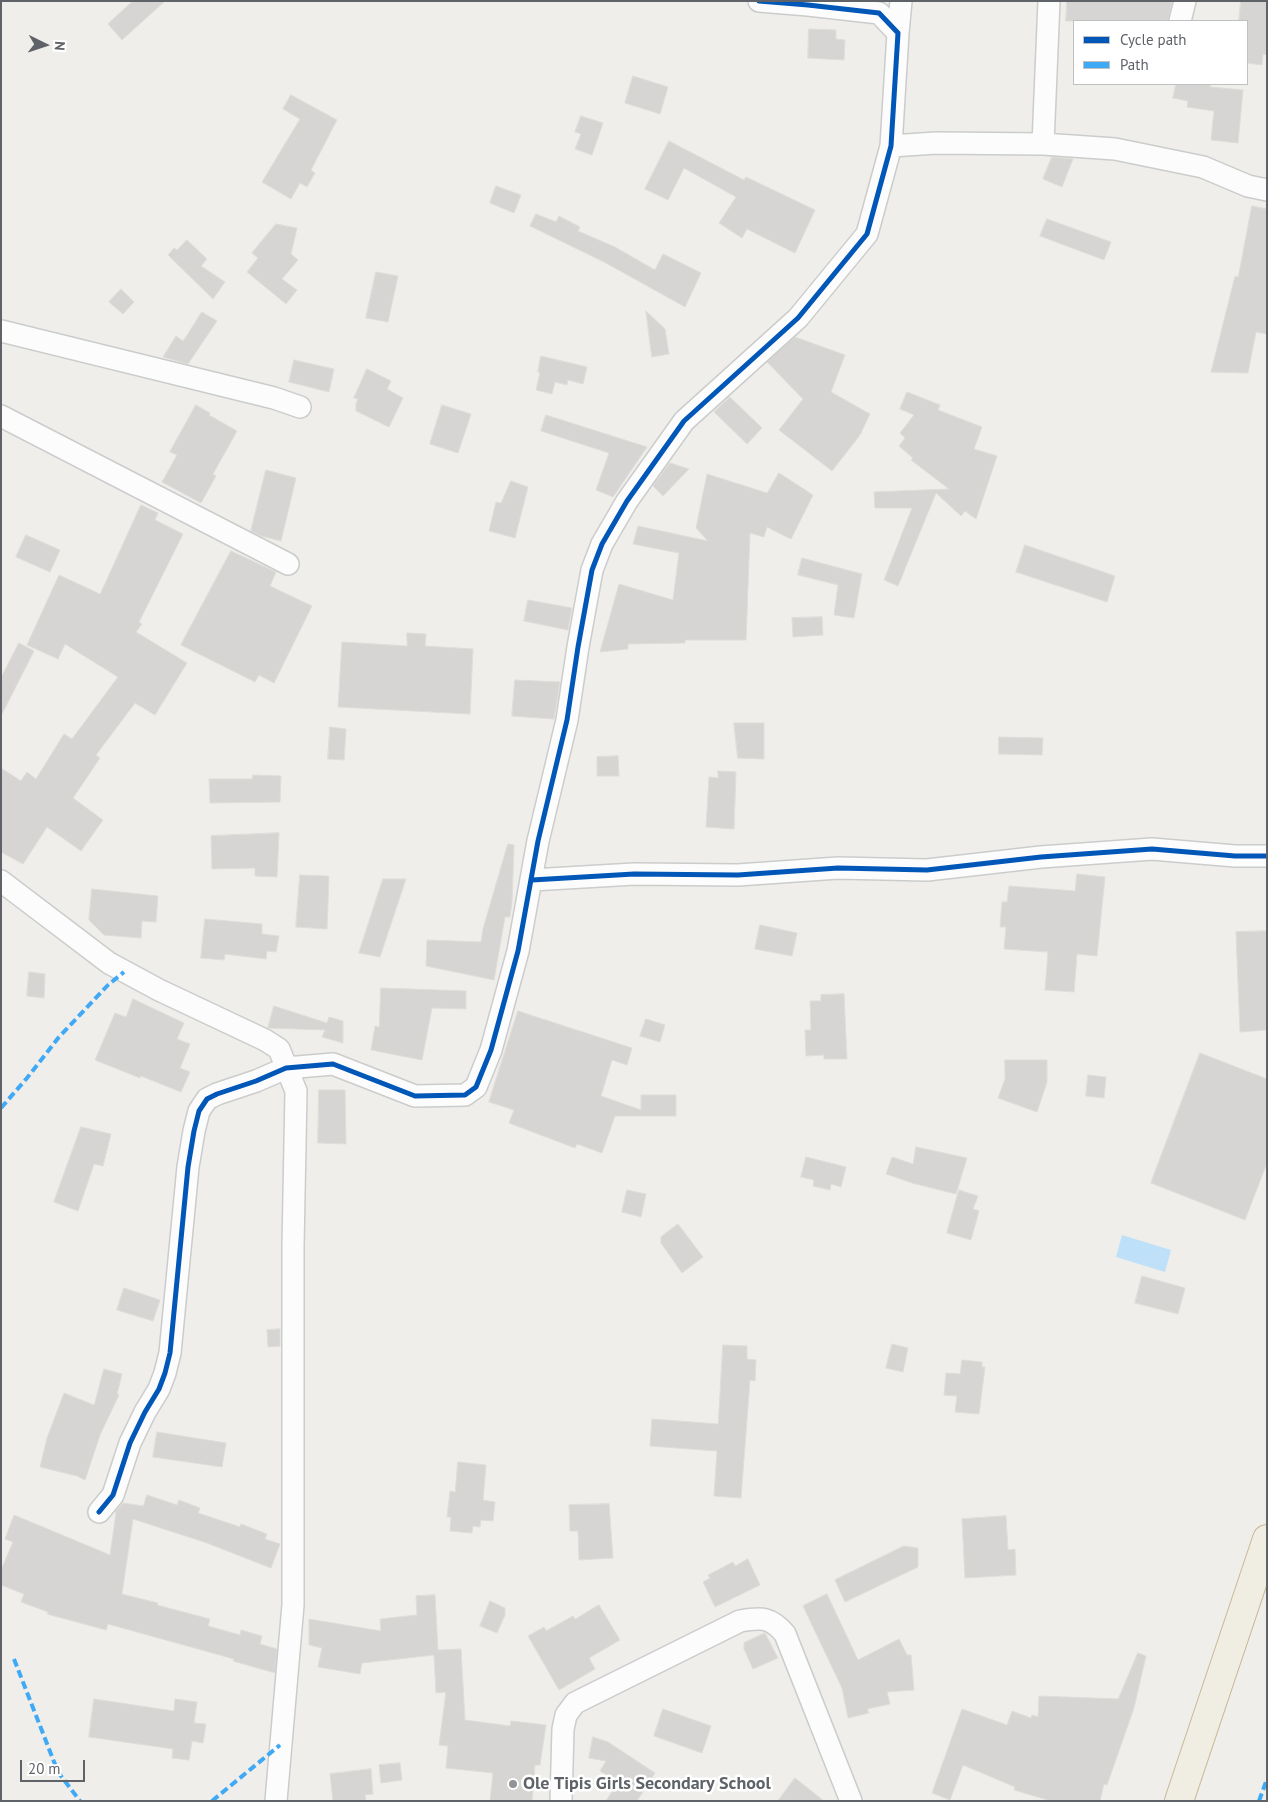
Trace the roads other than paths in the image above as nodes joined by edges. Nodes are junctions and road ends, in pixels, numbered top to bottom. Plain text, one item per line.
1 (759, 1) edge
2 (901, 1) edge
3 (1049, 1) edge
4 (1185, 1) edge
5 (1180, 20) edge
6 (898, 33) junction
7 (1043, 144) junction
8 (891, 146) junction
9 (1267, 190) edge
10 (1, 331) edge
11 (300, 407) dead end
12 (1, 416) edge
13 (288, 564) dead end
14 (1267, 856) edge
15 (532, 880) junction
16 (1, 881) edge
17 (286, 1068) junction
18 (99, 1512) dead end
19 (1267, 1539) edge
20 (276, 1801) edge
21 (561, 1801) edge
22 (850, 1801) edge
23 (1179, 1801) edge

1 - 6 street
2 - 6 street
3 - 7 street
4 - 5 street
6 - 8 street
7 - 8 street
7 - 9 street
8 - 15 street
10 - 11 street
12 - 13 street
14 - 15 street
15 - 17 street
16 - 17 street
17 - 18 street
17 - 20 street
19 - 23 highway
21 - 22 street

